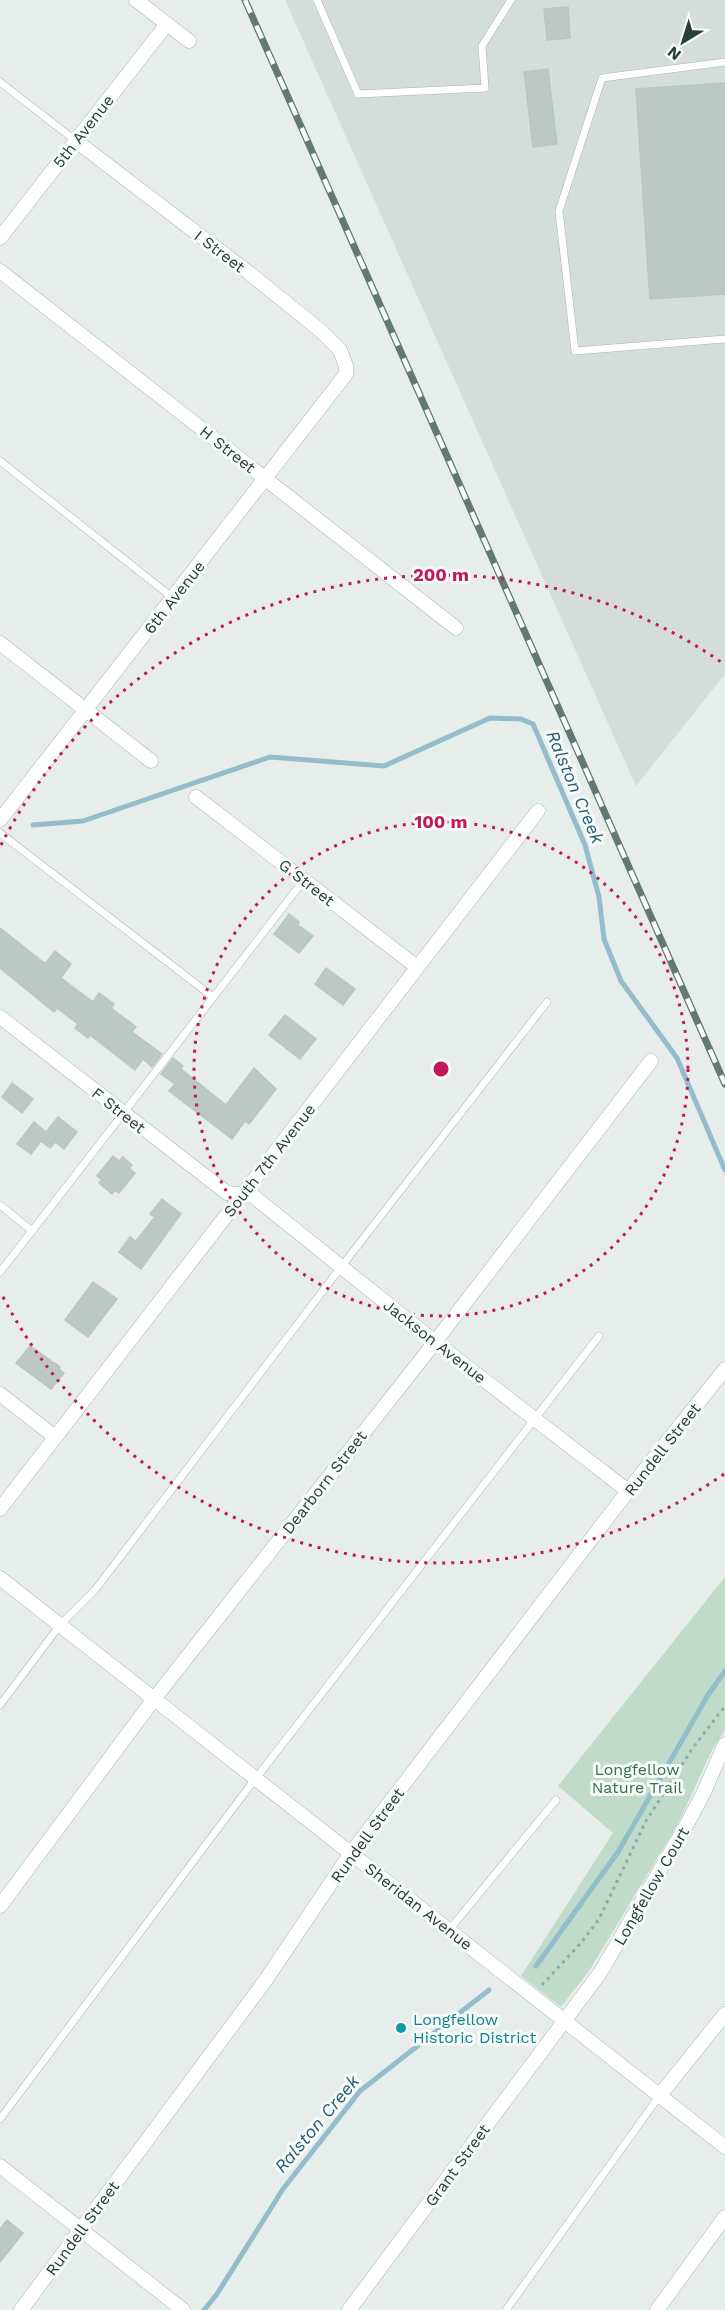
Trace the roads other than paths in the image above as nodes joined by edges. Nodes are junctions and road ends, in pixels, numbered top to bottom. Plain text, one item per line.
1 (136, 0) edge
2 (317, 0) edge
3 (511, 0) edge
4 (167, 24) junction
5 (189, 41) dead end
6 (725, 62) edge
7 (0, 82) edge
8 (76, 141) junction
9 (0, 238) edge
10 (0, 271) edge
11 (725, 339) edge
12 (346, 374) joint
13 (0, 461) edge
14 (266, 478) junction
15 (173, 598) junction
16 (456, 628) dead end
17 (0, 643) edge
18 (86, 710) junction
19 (151, 761) dead end
20 (196, 797) dead end
21 (538, 811) dead end
22 (0, 820) edge
23 (0, 833) edge
24 (304, 880) junction
25 (417, 968) junction
26 (213, 997) junction
27 (547, 1002) dead end
28 (0, 1017) edge
29 (651, 1060) dead end
30 (123, 1113) junction
31 (242, 1195) junction
32 (0, 1205) edge
33 (32, 1231) junction
34 (341, 1267) junction
35 (0, 1272) edge
36 (599, 1336) dead end
37 (435, 1342) junction
38 (725, 1369) edge
39 (0, 1394) edge
40 (535, 1419) junction
41 (55, 1437) junction
42 (628, 1491) junction
43 (0, 1509) edge
44 (0, 1578) edge
45 (60, 1625) junction
46 (154, 1699) junction
47 (0, 1705) edge
48 (725, 1744) edge
49 (256, 1779) junction
50 (556, 1800) dead end
51 (351, 1853) junction
52 (0, 1906) edge
53 (449, 1930) junction
54 (725, 2014) edge
55 (564, 2020) junction
56 (660, 2095) junction
57 (0, 2120) edge
58 (725, 2147) edge
59 (0, 2166) edge
60 (725, 2217) edge
61 (80, 2230) junction
62 (21, 2310) edge
63 (183, 2310) edge
64 (349, 2310) edge
65 (506, 2310) edge
66 (657, 2310) edge

1 - 4 street
2 - 3 lane
4 - 5 street
4 - 8 street, 5th Avenue
6 - 11 lane
7 - 8 lane
8 - 9 street, 5th Avenue
8 - 12 street, I Street
10 - 14 street, H Street
12 - 14 street, 6th Avenue
13 - 15 lane
14 - 15 street, 6th Avenue
14 - 16 street, H Street
15 - 18 street, 6th Avenue
17 - 18 street
18 - 19 street
18 - 22 street, 6th Avenue
20 - 24 street, G Street
21 - 25 street, South 7th Avenue
23 - 26 lane
24 - 25 street, G Street
24 - 26 lane
25 - 31 street, South 7th Avenue
26 - 30 lane
27 - 34 lane
28 - 30 street, F Street
29 - 37 street, Dearborn Street
30 - 31 street, F Street
30 - 33 lane
31 - 34 street, Jackson Avenue
31 - 41 street, South 7th Avenue
32 - 33 lane
33 - 35 lane
34 - 37 street, Jackson Avenue
34 - 45 lane
36 - 40 lane
37 - 40 street, Jackson Avenue
37 - 46 street, Dearborn Street
38 - 42 street, Rundell Street
39 - 41 street
40 - 42 street, Jackson Avenue
40 - 49 lane
41 - 43 street, South 7th Avenue
42 - 51 street, Rundell Street
44 - 45 street, Sheridan Avenue
45 - 46 street, Sheridan Avenue
45 - 47 lane
46 - 49 street, Sheridan Avenue
46 - 52 street, Dearborn Street
48 - 55 street, Longfellow Court
49 - 51 street, Sheridan Avenue
49 - 57 lane
50 - 53 lane
51 - 53 street, Sheridan Avenue
51 - 61 street, Rundell Street
53 - 55 street, Sheridan Avenue
54 - 56 street
55 - 56 street, Sheridan Avenue
55 - 64 street, Grant Street
56 - 58 street, Sheridan Avenue
56 - 65 lane
59 - 61 street
60 - 66 street
61 - 62 street, Rundell Street
61 - 63 street

